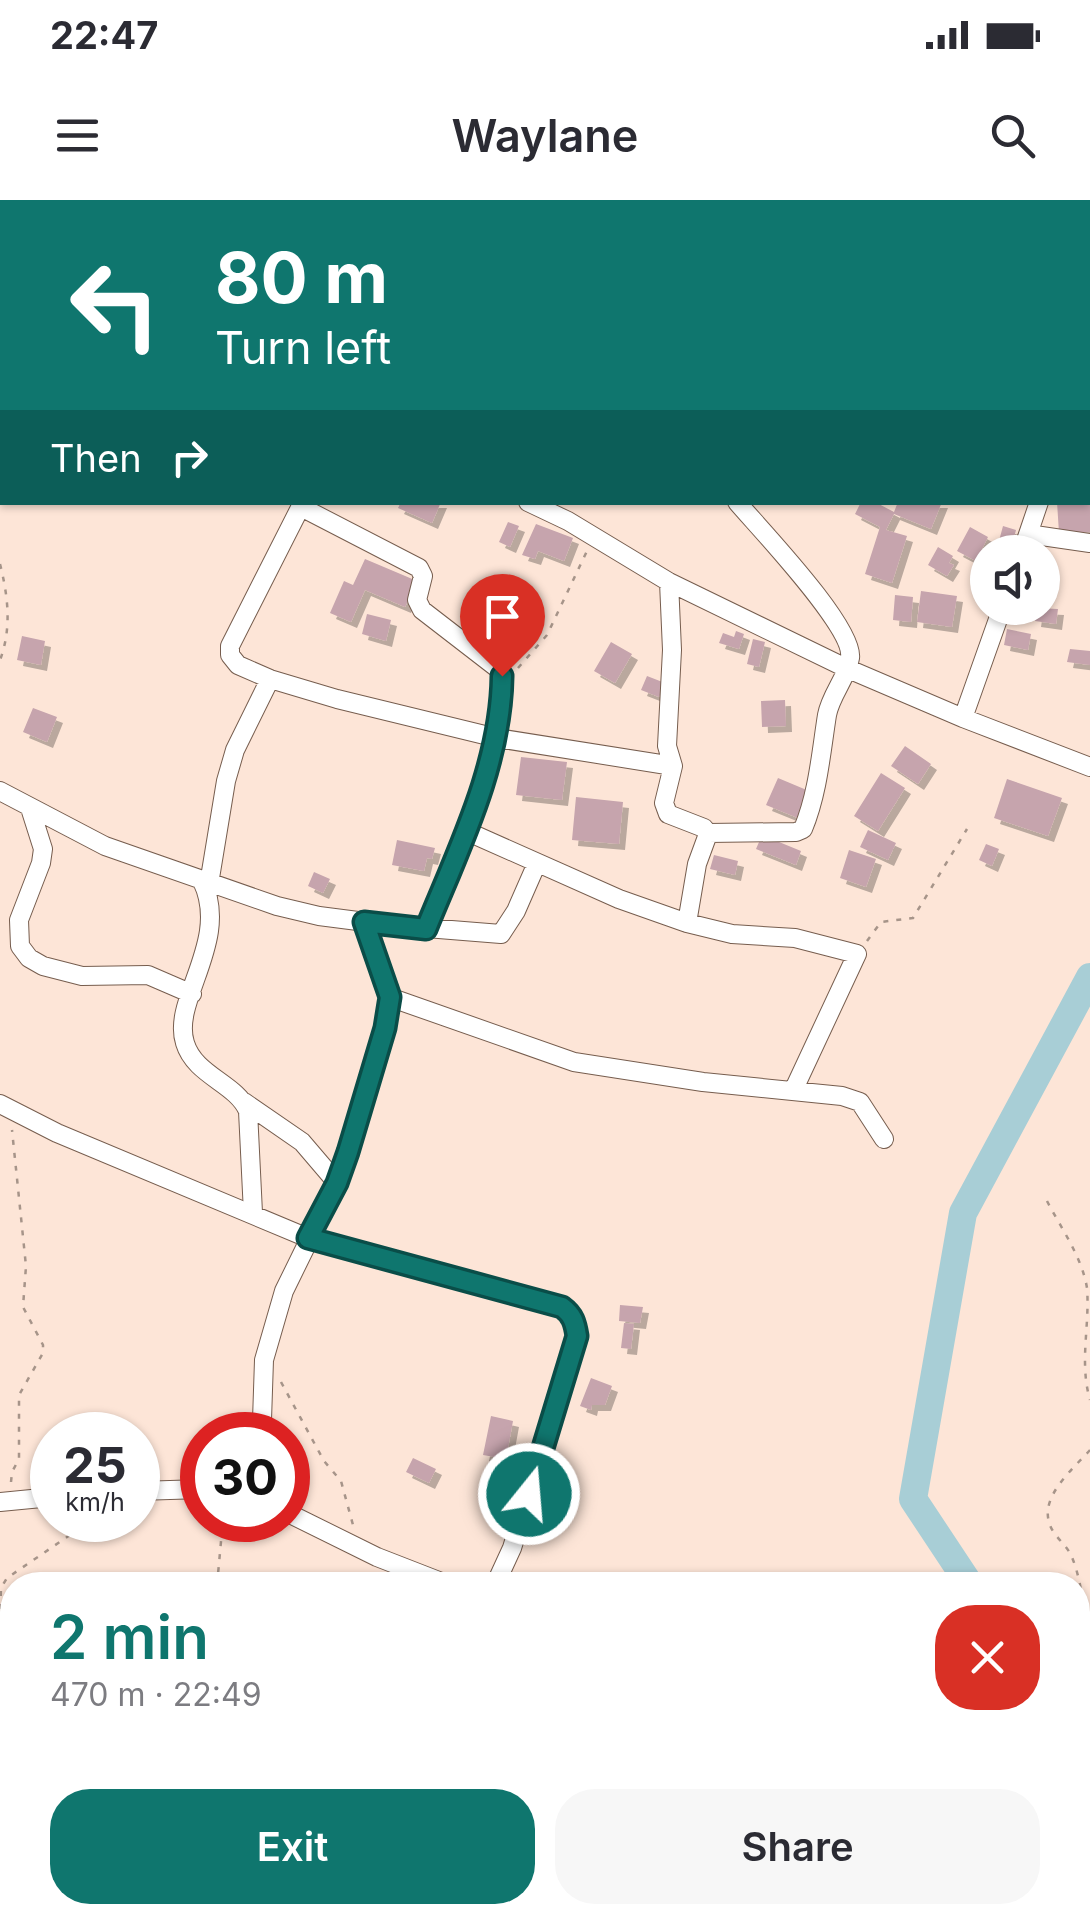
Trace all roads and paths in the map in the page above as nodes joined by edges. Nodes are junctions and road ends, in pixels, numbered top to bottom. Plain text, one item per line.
1 (302, 505) edge
2 (534, 505) edge
3 (575, 505) edge
4 (740, 505) edge
5 (1038, 505) edge
6 (568, 521) junction
7 (1028, 535) edge
8 (594, 536) junction
9 (1060, 542) edge
10 (1090, 542) edge
11 (0, 564) edge
12 (669, 582) junction
13 (996, 625) edge
14 (0, 660) edge
15 (846, 668) junction
16 (516, 671) dead end
17 (270, 679) junction
18 (962, 718) junction
19 (497, 738) junction
20 (673, 766) junction
21 (1090, 767) edge
22 (0, 791) edge
23 (30, 808) junction
24 (967, 829) dead end
25 (466, 831) junction
26 (708, 833) junction
27 (538, 864) junction
28 (205, 882) junction
29 (364, 922) junction
30 (686, 924) junction
31 (426, 929) junction
32 (857, 954) junction
33 (192, 994) junction
34 (390, 997) junction
35 (794, 1090) junction
36 (244, 1102) junction
37 (5, 1106) edge
38 (884, 1139) dead end
39 (337, 1183) junction
40 (1047, 1201) dead end
41 (252, 1214) junction
42 (308, 1238) junction
43 (266, 1354) junction
44 (1090, 1400) edge
45 (262, 1412) edge
46 (1090, 1450) edge
47 (6, 1502) edge
48 (310, 1524) edge
49 (60, 1542) edge
50 (221, 1542) edge
51 (360, 1549) junction
52 (16, 1572) edge
53 (218, 1572) edge
54 (416, 1572) edge
55 (501, 1572) edge
56 (1074, 1572) edge

1 - 17 street
1 - 19 street
2 - 6 street
3 - 6 street
4 - 15 street
5 - 7 street
6 - 8 street
8 - 12 street
8 - 16 path
9 - 10 street
11 - 14 path
12 - 15 street
12 - 20 street
13 - 18 street
15 - 18 street
15 - 26 street
17 - 19 street
17 - 28 street
18 - 21 street
19 - 20 street
19 - 25 street
20 - 26 street
22 - 23 street
23 - 28 street
23 - 33 street
24 - 32 path
25 - 27 street
25 - 31 street
26 - 30 street
27 - 30 street
27 - 31 street
28 - 29 street
28 - 33 street
29 - 31 street
29 - 34 street
30 - 32 street
32 - 35 street
33 - 36 street
34 - 35 street
34 - 39 street
35 - 38 street
36 - 39 street
36 - 41 street
37 - 41 street
37 - 47 path
39 - 42 street
40 - 44 path
41 - 42 street
42 - 43 street
42 - 55 street
43 - 45 street
43 - 51 path
46 - 56 path
48 - 51 street
49 - 52 path
50 - 53 path
51 - 54 street

